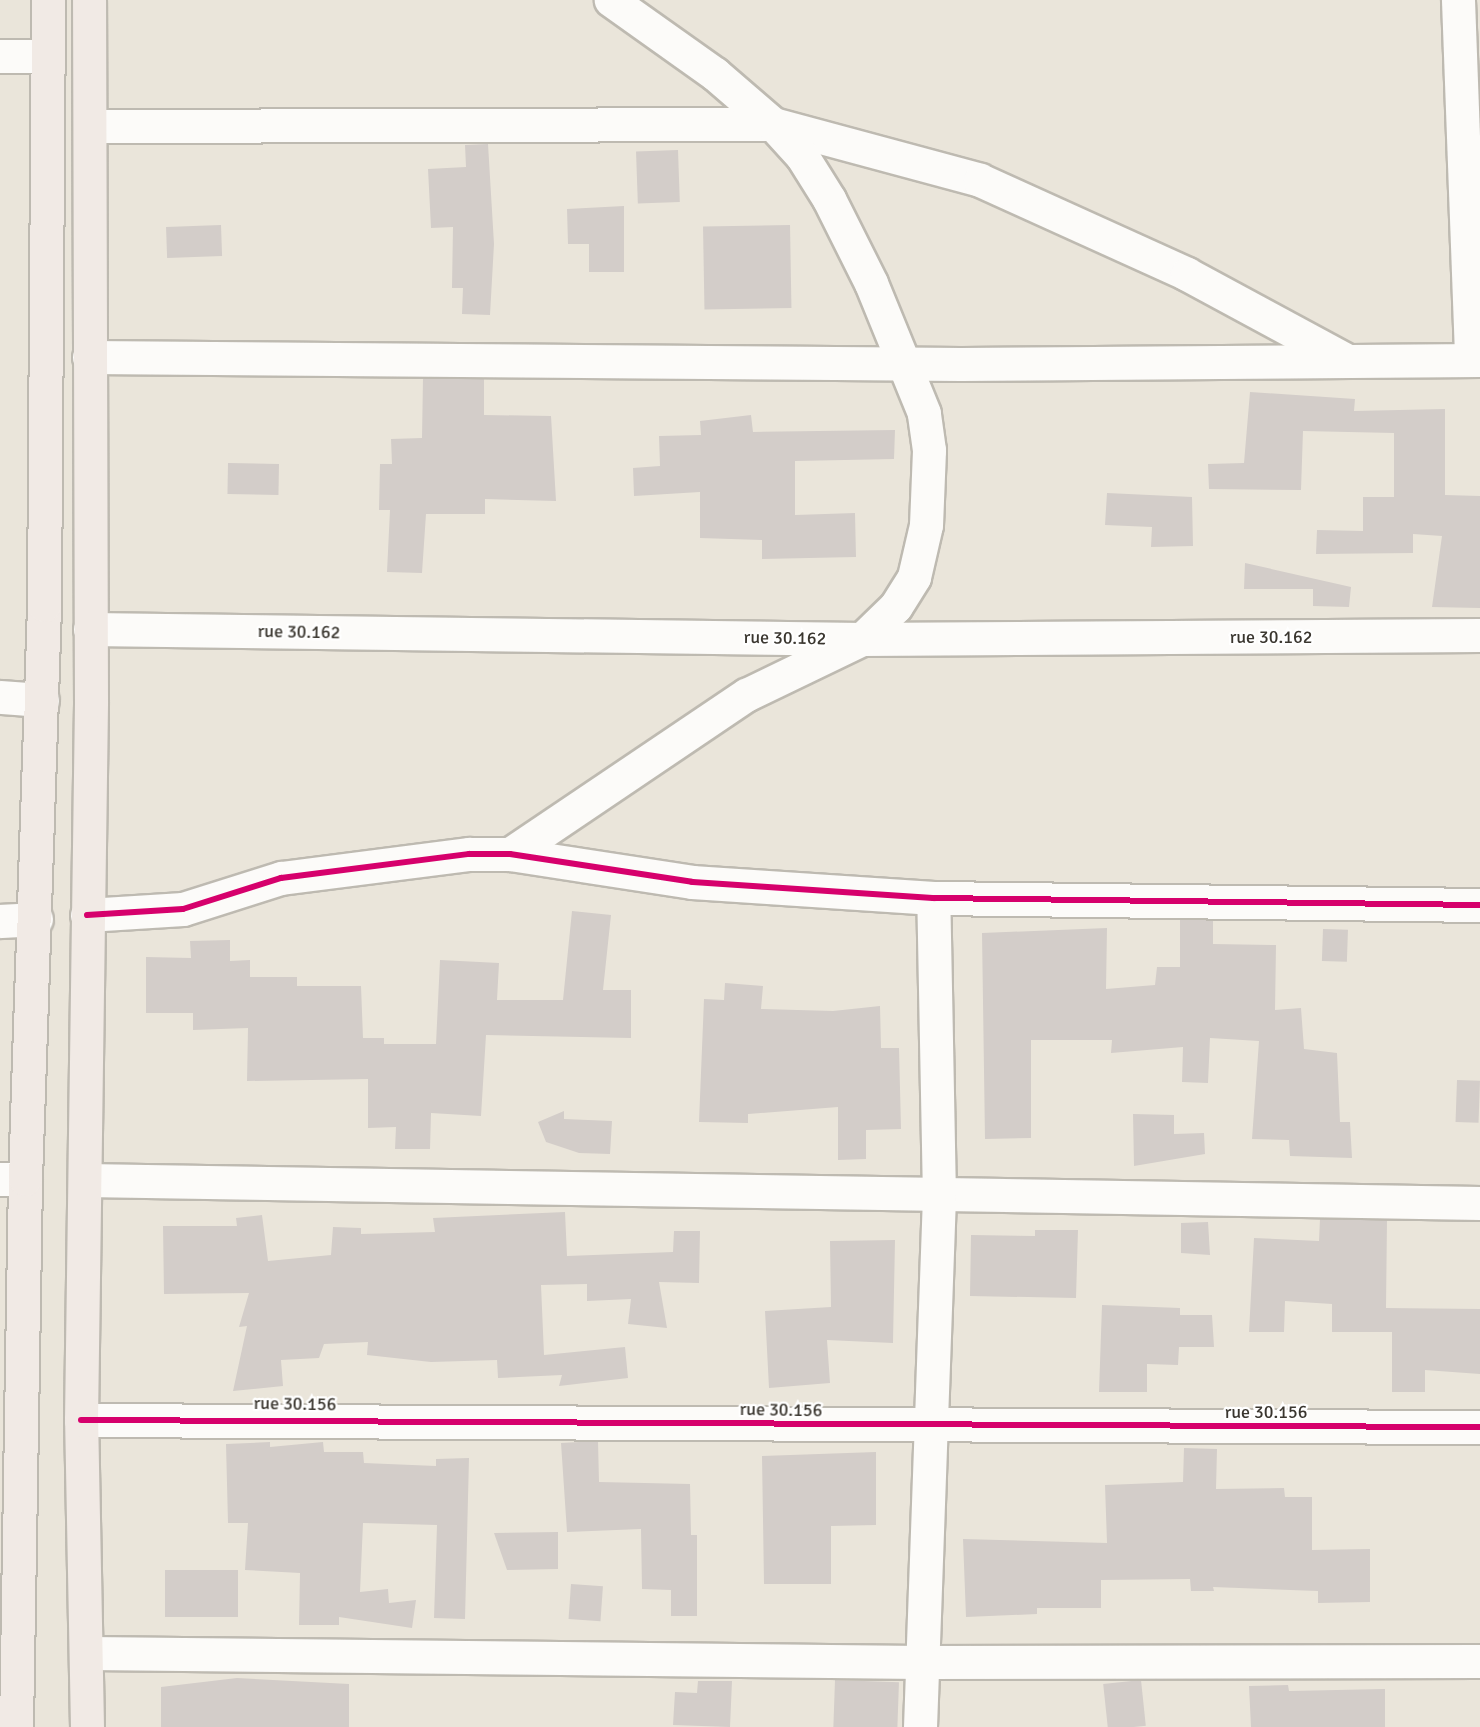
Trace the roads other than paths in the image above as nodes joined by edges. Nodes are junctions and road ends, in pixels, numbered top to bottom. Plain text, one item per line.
1 (48, 0) edge
2 (89, 0) edge
3 (611, 0) edge
4 (1458, 0) edge
5 (0, 56) edge
6 (48, 56) junction
7 (773, 124) junction
8 (93, 126) junction
9 (89, 357) junction
10 (1476, 359) edge
11 (1346, 360) junction
12 (903, 363) junction
13 (90, 629) junction
14 (1480, 635) edge
15 (862, 639) junction
16 (0, 698) edge
17 (42, 700) junction
18 (510, 854) junction
19 (933, 898) junction
20 (1480, 905) edge
21 (87, 915) junction
22 (36, 919) junction
23 (0, 921) edge
24 (13, 1179) edge
25 (85, 1180) junction
26 (939, 1197) junction
27 (1480, 1203) edge
28 (81, 1420) junction
29 (928, 1427) junction
30 (1480, 1427) edge
31 (9, 1649) edge
32 (89, 1653) junction
33 (1480, 1661) edge
34 (920, 1662) junction
35 (16, 1727) edge
36 (87, 1727) edge
37 (920, 1727) edge

1 - 6 main road
2 - 8 main road
3 - 7 street
4 - 10 street
5 - 6 street
6 - 17 main road
7 - 8 street
7 - 11 street
7 - 12 street
8 - 9 main road
9 - 12 street
9 - 13 main road
10 - 11 street
11 - 12 street
12 - 15 street
13 - 15 street, rue 30.162
13 - 21 main road
14 - 15 street, rue 30.162
15 - 18 street
16 - 17 street
17 - 22 main road
18 - 19 street
18 - 21 street
19 - 20 street
19 - 26 street
21 - 25 main road
22 - 23 street
22 - 24 main road
24 - 31 main road
25 - 26 street
25 - 28 main road
26 - 27 street
26 - 29 street
28 - 29 street, rue 30.156
28 - 32 main road
29 - 30 street, rue 30.156
29 - 34 street
31 - 35 main road
32 - 34 street
32 - 36 main road
33 - 34 street
34 - 37 street

